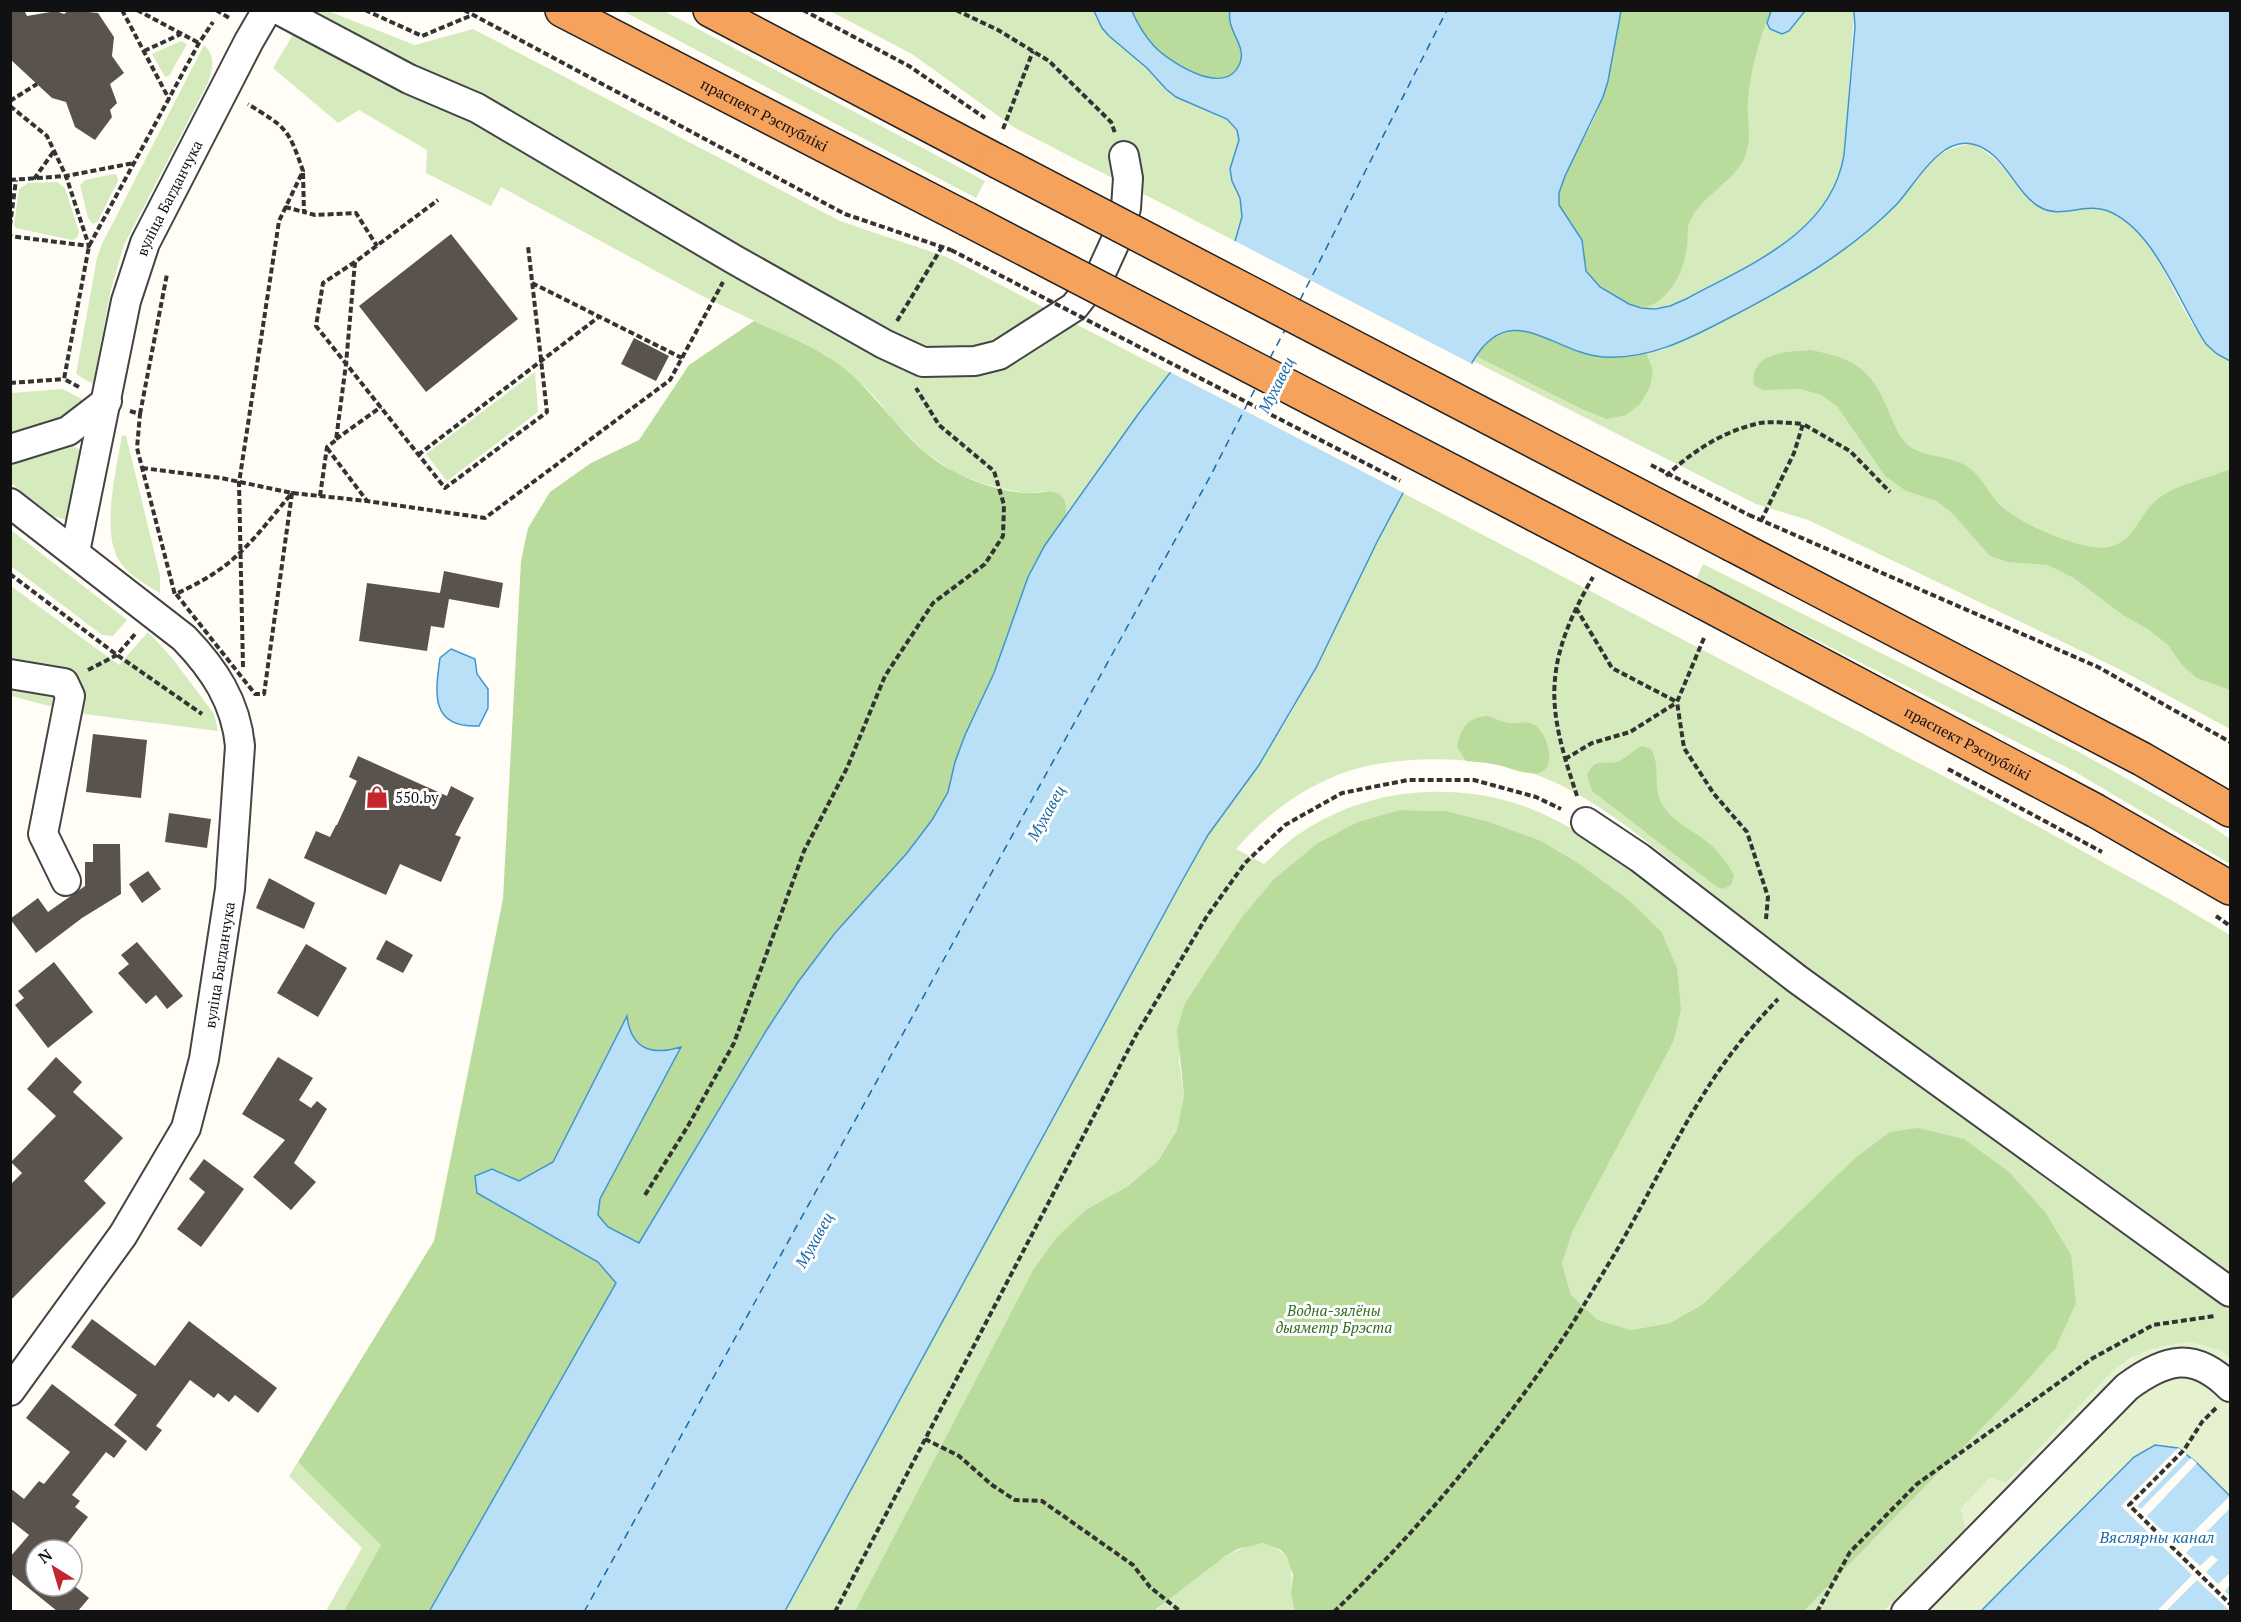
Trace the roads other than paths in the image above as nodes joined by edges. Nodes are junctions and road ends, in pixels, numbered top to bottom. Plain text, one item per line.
1 (267, 10) edge
2 (279, 10) edge
3 (562, 10) edge
4 (711, 10) edge
5 (1124, 156) road end
6 (108, 401) junction
7 (10, 449) edge
8 (10, 503) edge
9 (75, 552) junction
10 (10, 674) edge
11 (2230, 810) edge
12 (1586, 822) road end
13 (66, 881) dead end
14 (2221, 901) edge
15 (2225, 1304) edge
16 (2230, 1387) edge
17 (10, 1391) edge
18 (1906, 1611) edge

1 - 6 street, вуліца Багданчука
2 - 5 street
3 - 14 highway, праспект Рэспублікі, bridge
4 - 11 highway, bridge
6 - 7 street
6 - 9 street, вуліца Багданчука
8 - 9 street, вуліца Багданчука
9 - 17 street, вуліца Багданчука
10 - 13 street
12 - 15 street
16 - 18 street

